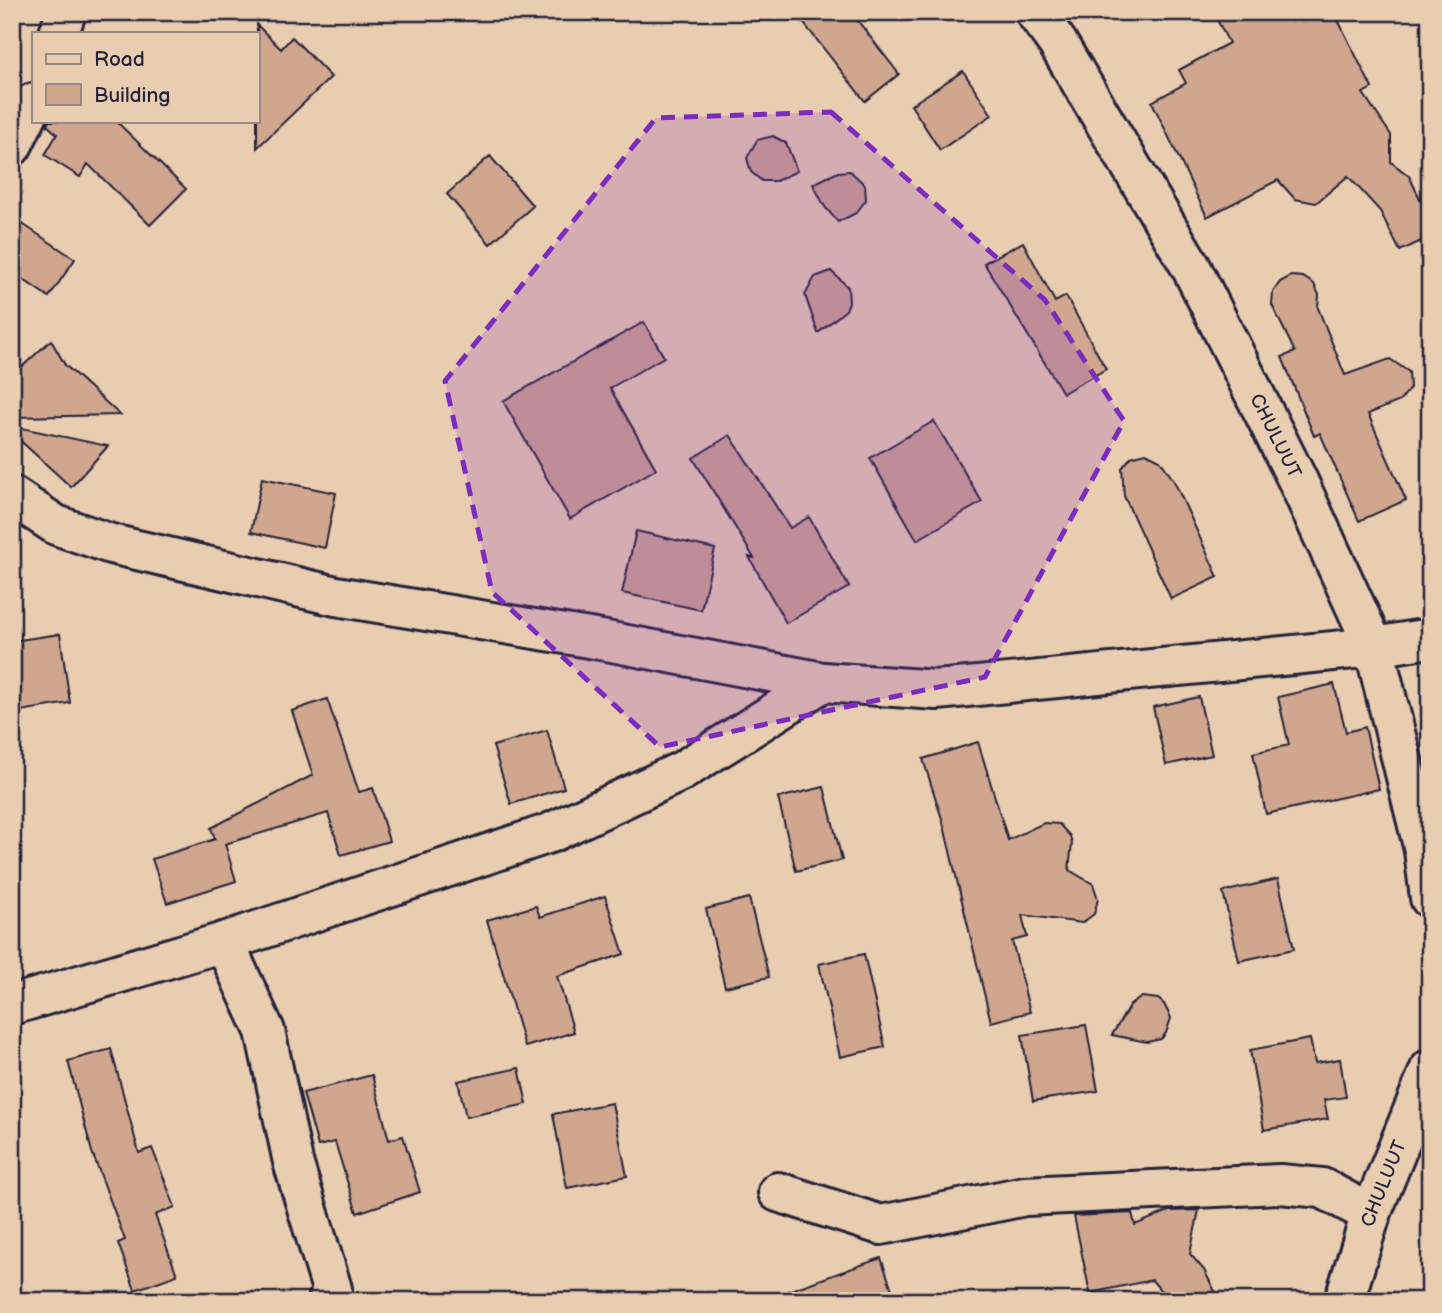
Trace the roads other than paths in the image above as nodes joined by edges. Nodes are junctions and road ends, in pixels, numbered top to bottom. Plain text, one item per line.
1 (1035, 12) edge
2 (32, 105) edge
3 (12, 146) edge
4 (12, 496) edge
5 (1430, 638) edge
6 (1374, 647) junction
7 (822, 682) junction
8 (1430, 898) edge
9 (224, 942) junction
10 (12, 1004) edge
11 (1430, 1069) edge
12 (778, 1192) dead end
13 (1371, 1214) junction
14 (328, 1301) edge
15 (1344, 1301) edge

1 - 6 street, CHULUUT
2 - 3 street
4 - 7 street
5 - 6 street
6 - 7 street
6 - 8 street, CHULUUT
7 - 9 street
9 - 10 street
9 - 14 street
11 - 13 street, CHULUUT
12 - 13 street
13 - 15 street, CHULUUT

